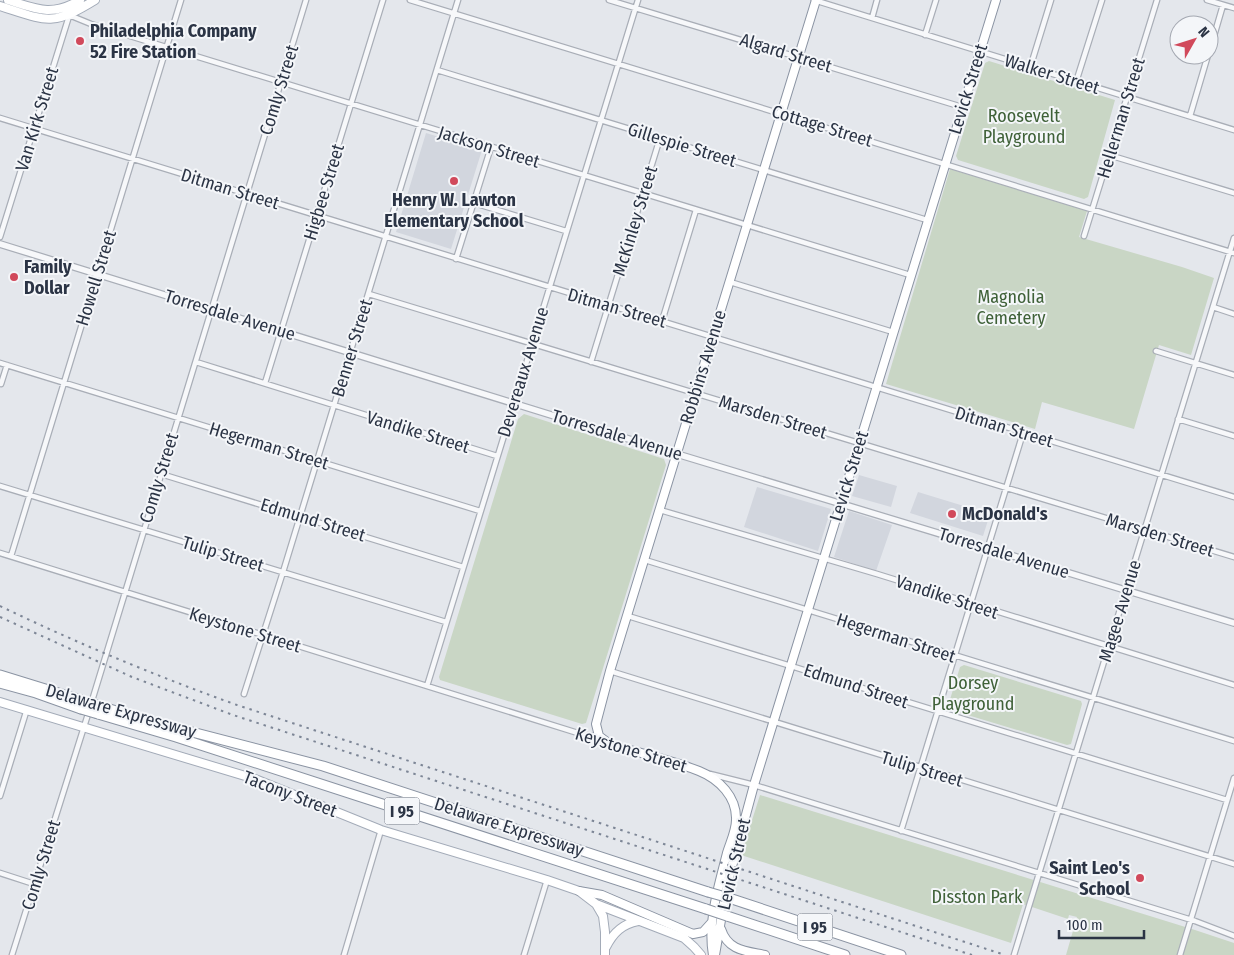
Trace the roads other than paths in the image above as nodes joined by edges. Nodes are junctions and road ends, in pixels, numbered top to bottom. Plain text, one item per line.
1 (8, 0) edge
2 (95, 0) edge
3 (181, 0) edge
4 (306, 0) edge
5 (382, 0) edge
6 (410, 0) edge
7 (458, 0) edge
8 (609, 0) edge
9 (638, 0) edge
10 (815, 0) edge
11 (877, 0) edge
12 (936, 0) edge
13 (996, 0) edge
14 (1051, 0) edge
15 (1102, 0) edge
16 (1157, 0) edge
17 (1208, 0) edge
18 (75, 1) edge
19 (1223, 5) junction
20 (0, 6) edge
21 (635, 8) junction
22 (1234, 8) edge
23 (70, 14) junction
24 (454, 14) junction
25 (872, 18) junction
26 (1219, 19) edge
27 (925, 35) junction
28 (167, 47) junction
29 (980, 52) junction
30 (799, 57) junction
31 (618, 64) junction
32 (1206, 65) edge
33 (1030, 68) junction
34 (437, 70) junction
35 (1076, 82) junction
36 (281, 83) junction
37 (1127, 97) junction
38 (351, 104) junction
39 (962, 107) junction
40 (781, 114) junction
41 (1190, 116) junction
42 (0, 118) edge
43 (600, 120) junction
44 (420, 126) junction
45 (34, 128) junction
46 (1234, 130) edge
47 (660, 138) junction
48 (491, 147) junction
49 (1109, 155) junction
50 (132, 159) junction
51 (945, 163) junction
52 (765, 170) junction
53 (584, 176) junction
54 (1234, 193) edge
55 (247, 194) junction
56 (643, 194) junction
57 (474, 203) junction
58 (696, 210) junction
59 (1092, 210) junction
60 (316, 216) junction
61 (927, 220) junction
62 (747, 226) junction
63 (566, 231) junction
64 (1084, 236) dead end
65 (386, 237) junction
66 (0, 238) edge
67 (1234, 238) edge
68 (0, 244) edge
69 (1232, 252) edge
70 (456, 259) junction
71 (98, 274) junction
72 (910, 275) junction
73 (730, 282) junction
74 (549, 288) junction
75 (369, 294) junction
76 (609, 306) junction
77 (1212, 308) junction
78 (211, 309) junction
79 (1234, 314) edge
80 (662, 321) junction
81 (282, 330) junction
82 (893, 332) junction
83 (713, 337) junction
84 (532, 343) junction
85 (1156, 351) dead end
86 (350, 352) junction
87 (196, 362) junction
88 (591, 362) junction
89 (0, 363) edge
90 (1196, 363) junction
91 (7, 365) junction
92 (1234, 375) edge
93 (64, 383) junction
94 (265, 383) junction
95 (1, 384) dead end
96 (877, 387) junction
97 (695, 394) junction
98 (513, 403) junction
99 (334, 406) junction
100 (178, 418) junction
101 (1178, 419) junction
102 (1023, 433) junction
103 (1234, 436) edge
104 (859, 443) junction
105 (677, 454) junction
106 (497, 456) junction
107 (317, 461) junction
108 (162, 474) junction
109 (1161, 475) junction
110 (0, 486) edge
111 (1007, 489) junction
112 (29, 495) junction
113 (1234, 497) edge
114 (841, 503) junction
115 (660, 510) junction
116 (480, 511) junction
117 (300, 515) junction
118 (143, 529) junction
119 (1144, 530) junction
120 (988, 548) junction
121 (0, 553) edge
122 (11, 556) junction
123 (824, 558) junction
124 (1234, 558) edge
125 (645, 560) junction
126 (463, 567) junction
127 (283, 572) junction
128 (1126, 590) junction
129 (125, 592) junction
130 (970, 604) junction
131 (808, 610) junction
132 (628, 616) junction
133 (446, 622) junction
134 (1234, 623) edge
135 (262, 636) junction
136 (1108, 647) junction
137 (955, 657) junction
138 (790, 666) junction
139 (610, 671) junction
140 (0, 675) edge
141 (0, 683) edge
142 (1234, 685) edge
143 (427, 686) junction
144 (244, 694) dead end
145 (1092, 698) junction
146 (0, 702) edge
147 (81, 705) junction
148 (27, 709) junction
149 (99, 710) junction
150 (938, 712) junction
151 (774, 722) junction
152 (84, 727) junction
153 (599, 736) junction
154 (1234, 741) edge
155 (1075, 754) junction
156 (921, 769) junction
157 (699, 771) junction
158 (1234, 778) edge
159 (754, 785) junction
160 (0, 796) edge
161 (1227, 800) junction
162 (1058, 810) junction
163 (381, 830) junction
164 (901, 831) junction
165 (1210, 857) junction
166 (1234, 864) edge
167 (0, 873) edge
168 (1039, 874) junction
169 (548, 880) junction
170 (34, 884) junction
171 (579, 891) junction
172 (596, 904) junction
173 (1190, 920) junction
174 (640, 921) junction
175 (716, 923) junction
176 (1234, 936) edge
177 (605, 952) edge
178 (12, 955) edge
179 (344, 955) edge
180 (524, 955) edge
181 (701, 955) edge
182 (714, 955) edge
183 (766, 955) edge
184 (844, 955) edge
185 (901, 955) edge
186 (1014, 955) edge
187 (1180, 955) edge

1 - 18 main road
2 - 23 main road
3 - 28 street, Howell Street
4 - 36 street, Comly Street
5 - 38 street, Higbee Street
6 - 24 street, Cottage Street
7 - 24 street, Benner Street
8 - 21 street, Algard Street
9 - 21 street, Devereaux Avenue
10 - 25 street, Walker Street
10 - 30 main road, Robbins Avenue
11 - 25 street
12 - 27 street
13 - 29 main road, Levick Street
14 - 33 street
15 - 35 street
16 - 37 street, Hellerman Street
17 - 19 street
18 - 23 street, Van Kirk Street
19 - 22 street
19 - 26 street
20 - 23 main road
21 - 30 street, Algard Street
21 - 31 street, Devereaux Avenue
23 - 28 street, Jackson Street
23 - 45 street, Van Kirk Street
24 - 31 street, Cottage Street
24 - 34 street, Benner Street
25 - 27 street, Walker Street
27 - 29 street, Walker Street
28 - 36 street, Jackson Street
28 - 50 street, Howell Street
29 - 33 street, Walker Street
29 - 39 main road, Levick Street
30 - 39 street, Algard Street
30 - 40 main road, Robbins Avenue
31 - 40 street, Cottage Street
31 - 43 street, Devereaux Avenue
32 - 41 street
33 - 35 street, Walker Street
34 - 43 street, Gillespie Street
34 - 44 street, Benner Street
35 - 37 street, Walker Street
36 - 38 street, Jackson Street
36 - 55 street, Comly Street
37 - 41 street, Walker Street
37 - 49 street, Hellerman Street
38 - 44 street, Jackson Street
38 - 60 street, Higbee Street
39 - 51 main road, Levick Street
40 - 51 street, Cottage Street
40 - 52 main road, Robbins Avenue
41 - 46 street, Walker Street
42 - 45 street, Ditman Street
43 - 47 street, Gillespie Street
43 - 53 street, Devereaux Avenue
44 - 48 street, Jackson Street
44 - 65 street, Benner Street
45 - 50 street, Ditman Street
45 - 66 street, Van Kirk Street
47 - 52 street, Gillespie Street
47 - 56 street, McKinley Street
48 - 53 street, Jackson Street
48 - 57 street
49 - 54 street
49 - 59 street, Hellerman Street
50 - 55 street, Ditman Street
50 - 71 street, Howell Street
51 - 59 street, Cottage Street
51 - 61 main road, Levick Street
52 - 61 street, Gillespie Street
52 - 62 main road, Robbins Avenue
53 - 56 street, Jackson Street
53 - 63 street, Devereaux Avenue
55 - 60 street, Ditman Street
55 - 78 street, Comly Street
56 - 58 street, Jackson Street
56 - 76 street, McKinley Street
57 - 63 street
57 - 70 street
58 - 62 street, Jackson Street
58 - 80 street
59 - 64 street, Hellerman Street
59 - 69 street, Cottage Street
60 - 65 street, Ditman Street
60 - 81 street, Higbee Street
61 - 72 main road, Levick Street
62 - 72 street, Jackson Street
62 - 73 main road, Robbins Avenue
63 - 74 street, Devereaux Avenue
65 - 70 street, Ditman Street
65 - 75 street, Benner Street
67 - 69 street, Magee Avenue
68 - 71 street, Torresdale Avenue
69 - 77 street, Magee Avenue
70 - 74 street, Ditman Street
71 - 78 street, Torresdale Avenue
71 - 93 street, Howell Street
72 - 82 main road, Levick Street
73 - 82 street
73 - 83 main road, Robbins Avenue
74 - 76 street, Ditman Street
74 - 84 street, Devereaux Avenue
75 - 84 street, Marsden Street
75 - 86 street, Benner Street
76 - 80 street, Ditman Street
76 - 88 street, McKinley Street
77 - 79 street
77 - 90 street, Magee Avenue
78 - 81 street, Torresdale Avenue
78 - 87 street, Comly Street
80 - 83 street, Ditman Street
81 - 86 street, Torresdale Avenue
81 - 94 street, Higbee Street
82 - 96 main road, Levick Street
83 - 96 street, Ditman Street
83 - 97 main road, Robbins Avenue
84 - 88 street, Marsden Street
84 - 98 street, Devereaux Avenue
85 - 90 street
86 - 98 street, Torresdale Avenue
86 - 99 street, Benner Street
87 - 94 street, Vandike Street
87 - 100 street, Comly Street
88 - 97 street, Marsden Street
89 - 91 street, Hegerman Street
90 - 92 street
90 - 101 street, Magee Avenue
91 - 93 street, Hegerman Street
91 - 95 street
93 - 100 street, Hegerman Street
93 - 112 street, Howell Street
94 - 99 street, Vandike Street
96 - 102 street, Ditman Street
96 - 104 main road, Levick Street
97 - 104 street, Marsden Street
97 - 105 main road, Robbins Avenue
98 - 105 street, Torresdale Avenue
98 - 106 street, Devereaux Avenue
99 - 106 street, Vandike Street
99 - 107 street, Benner Street
100 - 107 street, Hegerman Street
100 - 108 street, Comly Street
101 - 103 street
101 - 109 street, Magee Avenue
102 - 109 street, Ditman Street
102 - 111 street
104 - 111 street, Marsden Street
104 - 114 main road, Levick Street
105 - 114 street, Torresdale Avenue
105 - 115 main road, Robbins Avenue
106 - 116 street, Devereaux Avenue
107 - 116 street, Hegerman Street
107 - 117 street, Benner Street
108 - 117 street, Edmund Street
108 - 118 street, Comly Street
109 - 113 street, Ditman Street
109 - 119 street, Magee Avenue
110 - 112 street, Tulip Street
111 - 119 street, Marsden Street
111 - 120 street
112 - 118 street, Tulip Street
112 - 122 street, Howell Street
114 - 120 street, Torresdale Avenue
114 - 123 main road, Levick Street
115 - 123 street, Vandike Street
115 - 125 main road, Robbins Avenue
116 - 126 street, Devereaux Avenue
117 - 126 street, Edmund Street
117 - 127 street, Benner Street
118 - 127 street, Tulip Street
118 - 129 street, Comly Street
119 - 124 street, Marsden Street
119 - 128 street, Magee Avenue
120 - 128 street, Torresdale Avenue
120 - 130 street
121 - 122 street, Keystone Street
122 - 129 street, Keystone Street
123 - 130 street, Vandike Street
123 - 131 main road, Levick Street
125 - 131 street, Hegerman Street
125 - 132 main road, Robbins Avenue
126 - 133 street, Devereaux Avenue
127 - 133 street, Tulip Street
127 - 135 street, Benner Street
128 - 134 street, Torresdale Avenue
128 - 136 street, Magee Avenue
129 - 135 street, Keystone Street
129 - 152 street, Comly Street
130 - 136 street, Vandike Street
130 - 137 street
131 - 137 street, Hegerman Street
131 - 138 main road, Levick Street
132 - 138 street, Edmund Street
132 - 139 main road, Robbins Avenue
133 - 143 street, Devereaux Avenue
135 - 143 street, Keystone Street
135 - 144 street, Benner Street
136 - 142 street, Vandike Street
136 - 145 street, Magee Avenue
137 - 145 street, Hegerman Street
137 - 150 street
138 - 150 street, Edmund Street
138 - 151 main road, Levick Street
139 - 151 street, Tulip Street
139 - 153 main road, Robbins Avenue
140 - 147 highway, Delaware Expressway / I 95
141 - 147 highway, Delaware Expressway / I 95
143 - 153 street, Keystone Street
145 - 154 street, Hegerman Street
145 - 155 street, Magee Avenue
146 - 148 main road, Tacony Street
147 - 149 highway, Delaware Expressway / I 95, bridge
148 - 152 main road, Tacony Street
148 - 160 street
149 - 184 highway, Delaware Expressway / I 95, bridge
149 - 185 highway, Delaware Expressway / I 95, bridge
150 - 155 street, Edmund Street
150 - 156 street
151 - 156 street, Tulip Street
151 - 159 main road, Levick Street
152 - 163 main road, Tacony Street
152 - 170 street, Comly Street
153 - 157 main road, Keystone Street
155 - 161 street, Edmund Street
155 - 162 street, Magee Avenue
156 - 162 street, Tulip Street
156 - 164 street
157 - 159 street, Keystone Street
157 - 175 main road, Levick Street
158 - 161 street
159 - 164 street, Keystone Street
159 - 175 main road, Levick Street
161 - 165 street
162 - 165 street, Tulip Street
162 - 168 street, Magee Avenue
163 - 169 main road, Tacony Street
163 - 179 street
164 - 168 street, Keystone Street
165 - 166 street, Tulip Street
165 - 173 street
167 - 170 street
168 - 173 street, Keystone Street
168 - 186 street, Magee Avenue
169 - 171 main road, Tacony Street
169 - 180 street
170 - 178 street, Comly Street
171 - 172 main road
171 - 175 main road
172 - 174 main road
172 - 177 main road
173 - 176 street, Keystone Street
173 - 187 street
174 - 177 main road
174 - 181 main road
175 - 182 main road, Levick Street
175 - 183 main road

